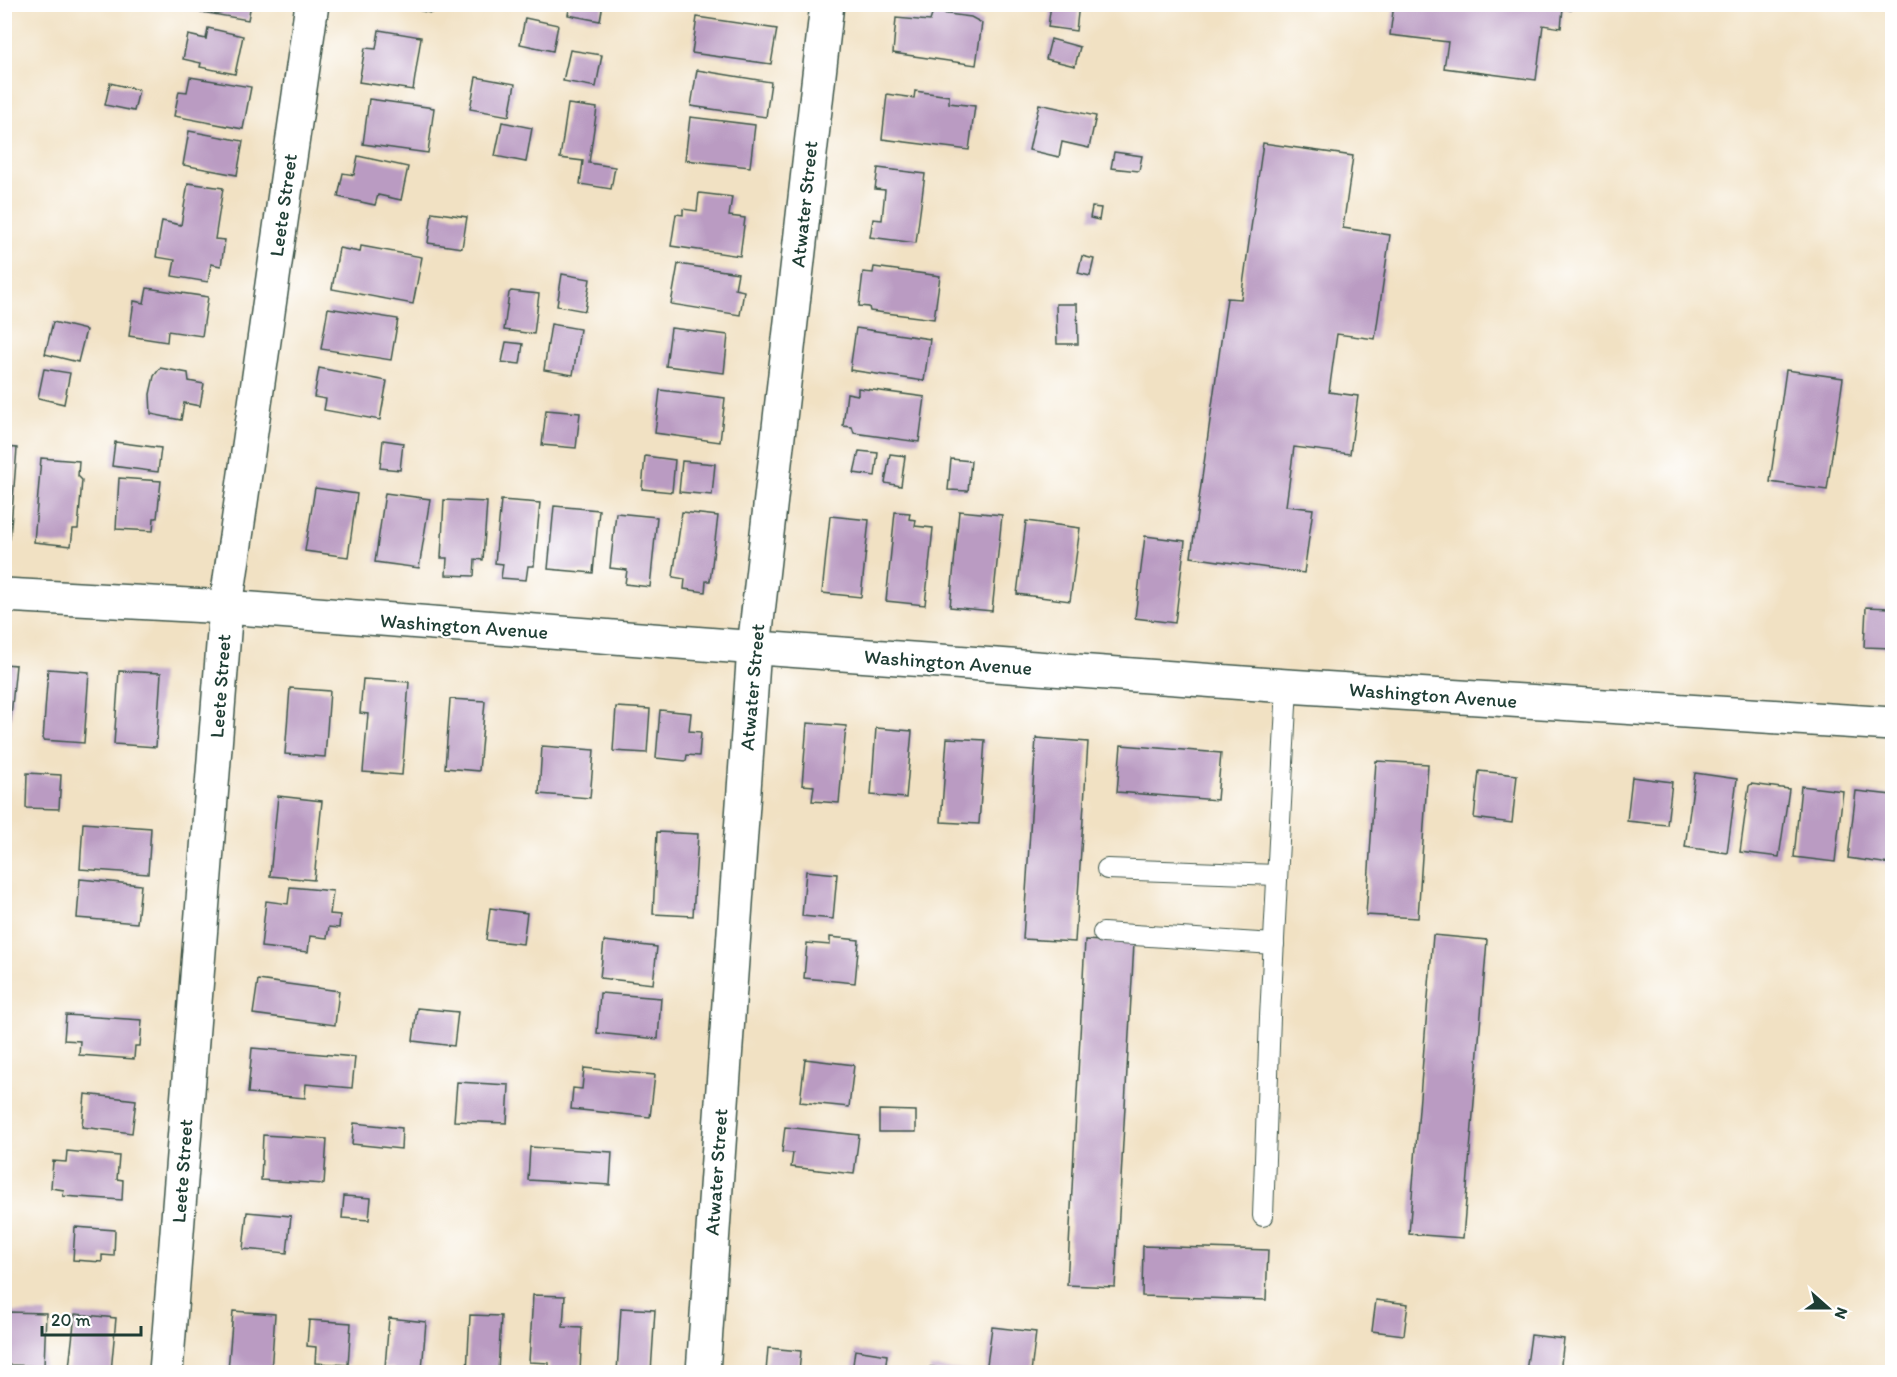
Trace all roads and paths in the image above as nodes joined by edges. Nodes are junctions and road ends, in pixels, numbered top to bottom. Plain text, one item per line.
1 (312, 4) edge
2 (826, 4) edge
3 (4, 595) edge
4 (226, 608) junction
5 (754, 648) junction
6 (1287, 686) junction
7 (1893, 724) edge
8 (1107, 869) dead end
9 (1277, 875) junction
10 (1103, 933) dead end
11 (1274, 944) junction
12 (1263, 1216) dead end
13 (166, 1372) edge
14 (703, 1372) edge

1 - 4 street, Leete Street
2 - 5 street, Atwater Street
3 - 4 street, Washington Avenue
4 - 5 street, Washington Avenue
4 - 13 street, Leete Street
5 - 6 street, Washington Avenue
5 - 14 street, Atwater Street
6 - 7 street, Washington Avenue
6 - 9 lane
8 - 9 lane
9 - 11 lane
10 - 11 lane
11 - 12 lane

